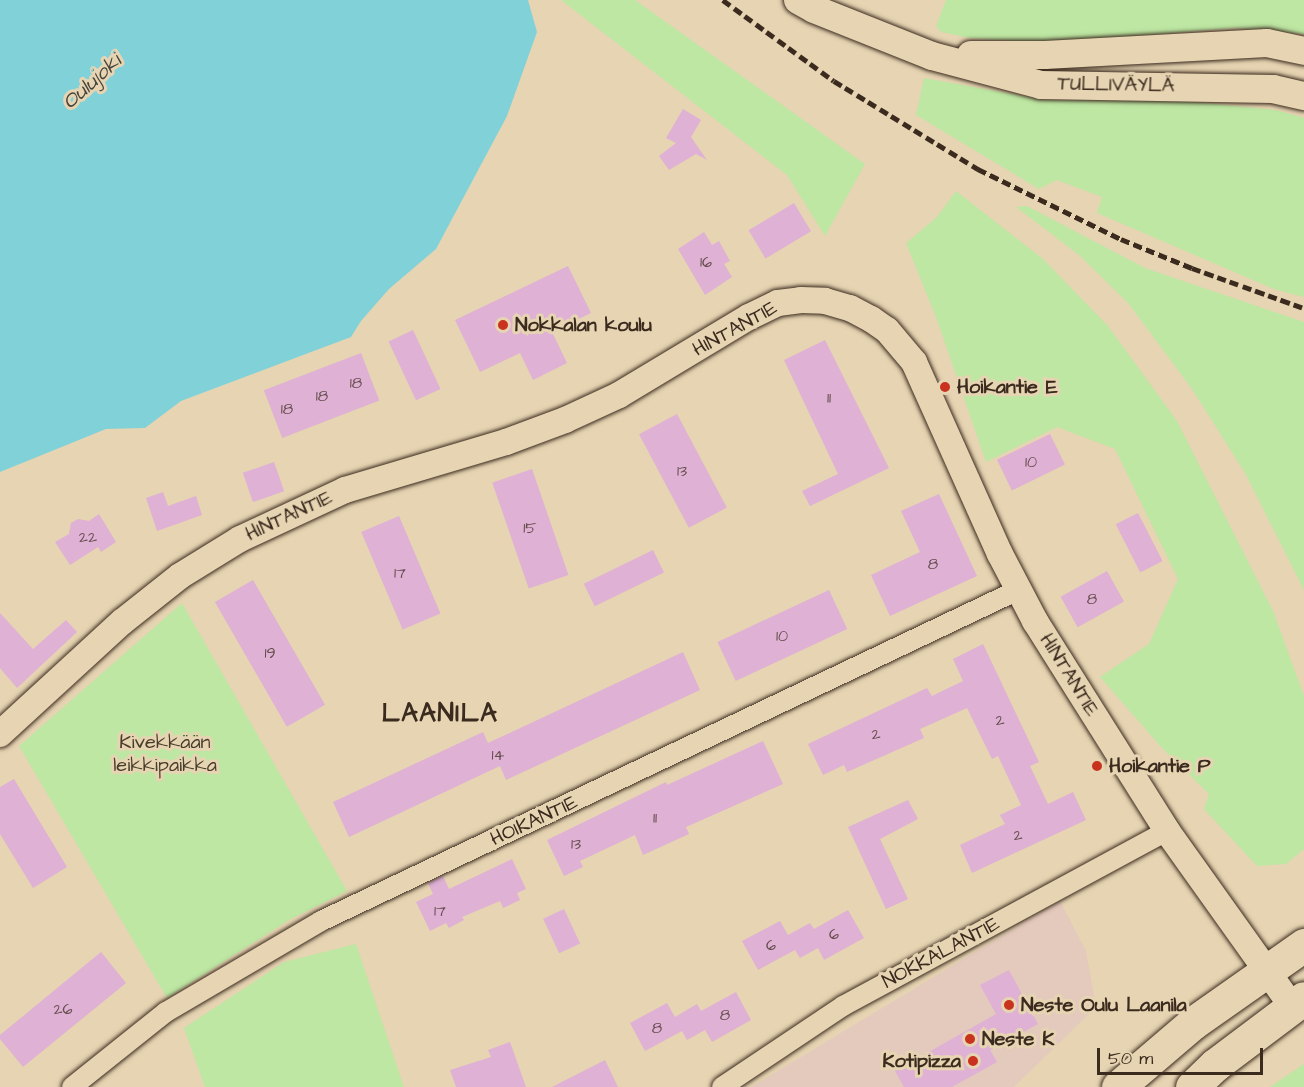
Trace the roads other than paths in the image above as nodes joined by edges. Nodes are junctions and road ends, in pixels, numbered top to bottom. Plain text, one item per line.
1 (798, 0) edge
2 (1304, 51) edge
3 (932, 56) junction
4 (1304, 96) edge
5 (1018, 590) junction
6 (0, 734) edge
7 (1167, 831) junction
8 (1304, 945) edge
9 (1265, 970) junction
10 (1298, 1002) edge
11 (72, 1087) edge
12 (722, 1087) edge
13 (1118, 1087) edge
14 (1192, 1087) edge

1 - 3 main road, TULLIVÄYLÄ
2 - 3 main road, TULLIVÄYLÄ
3 - 4 main road, TULLIVÄYLÄ
5 - 6 street, HINTANTIE
5 - 7 street, HINTANTIE
5 - 11 street, HOIKANTIE
7 - 9 street, HINTANTIE
7 - 12 street, NOKKALANTIE
8 - 9 highway
9 - 10 street, HINTANTIE
9 - 13 highway
10 - 14 highway

